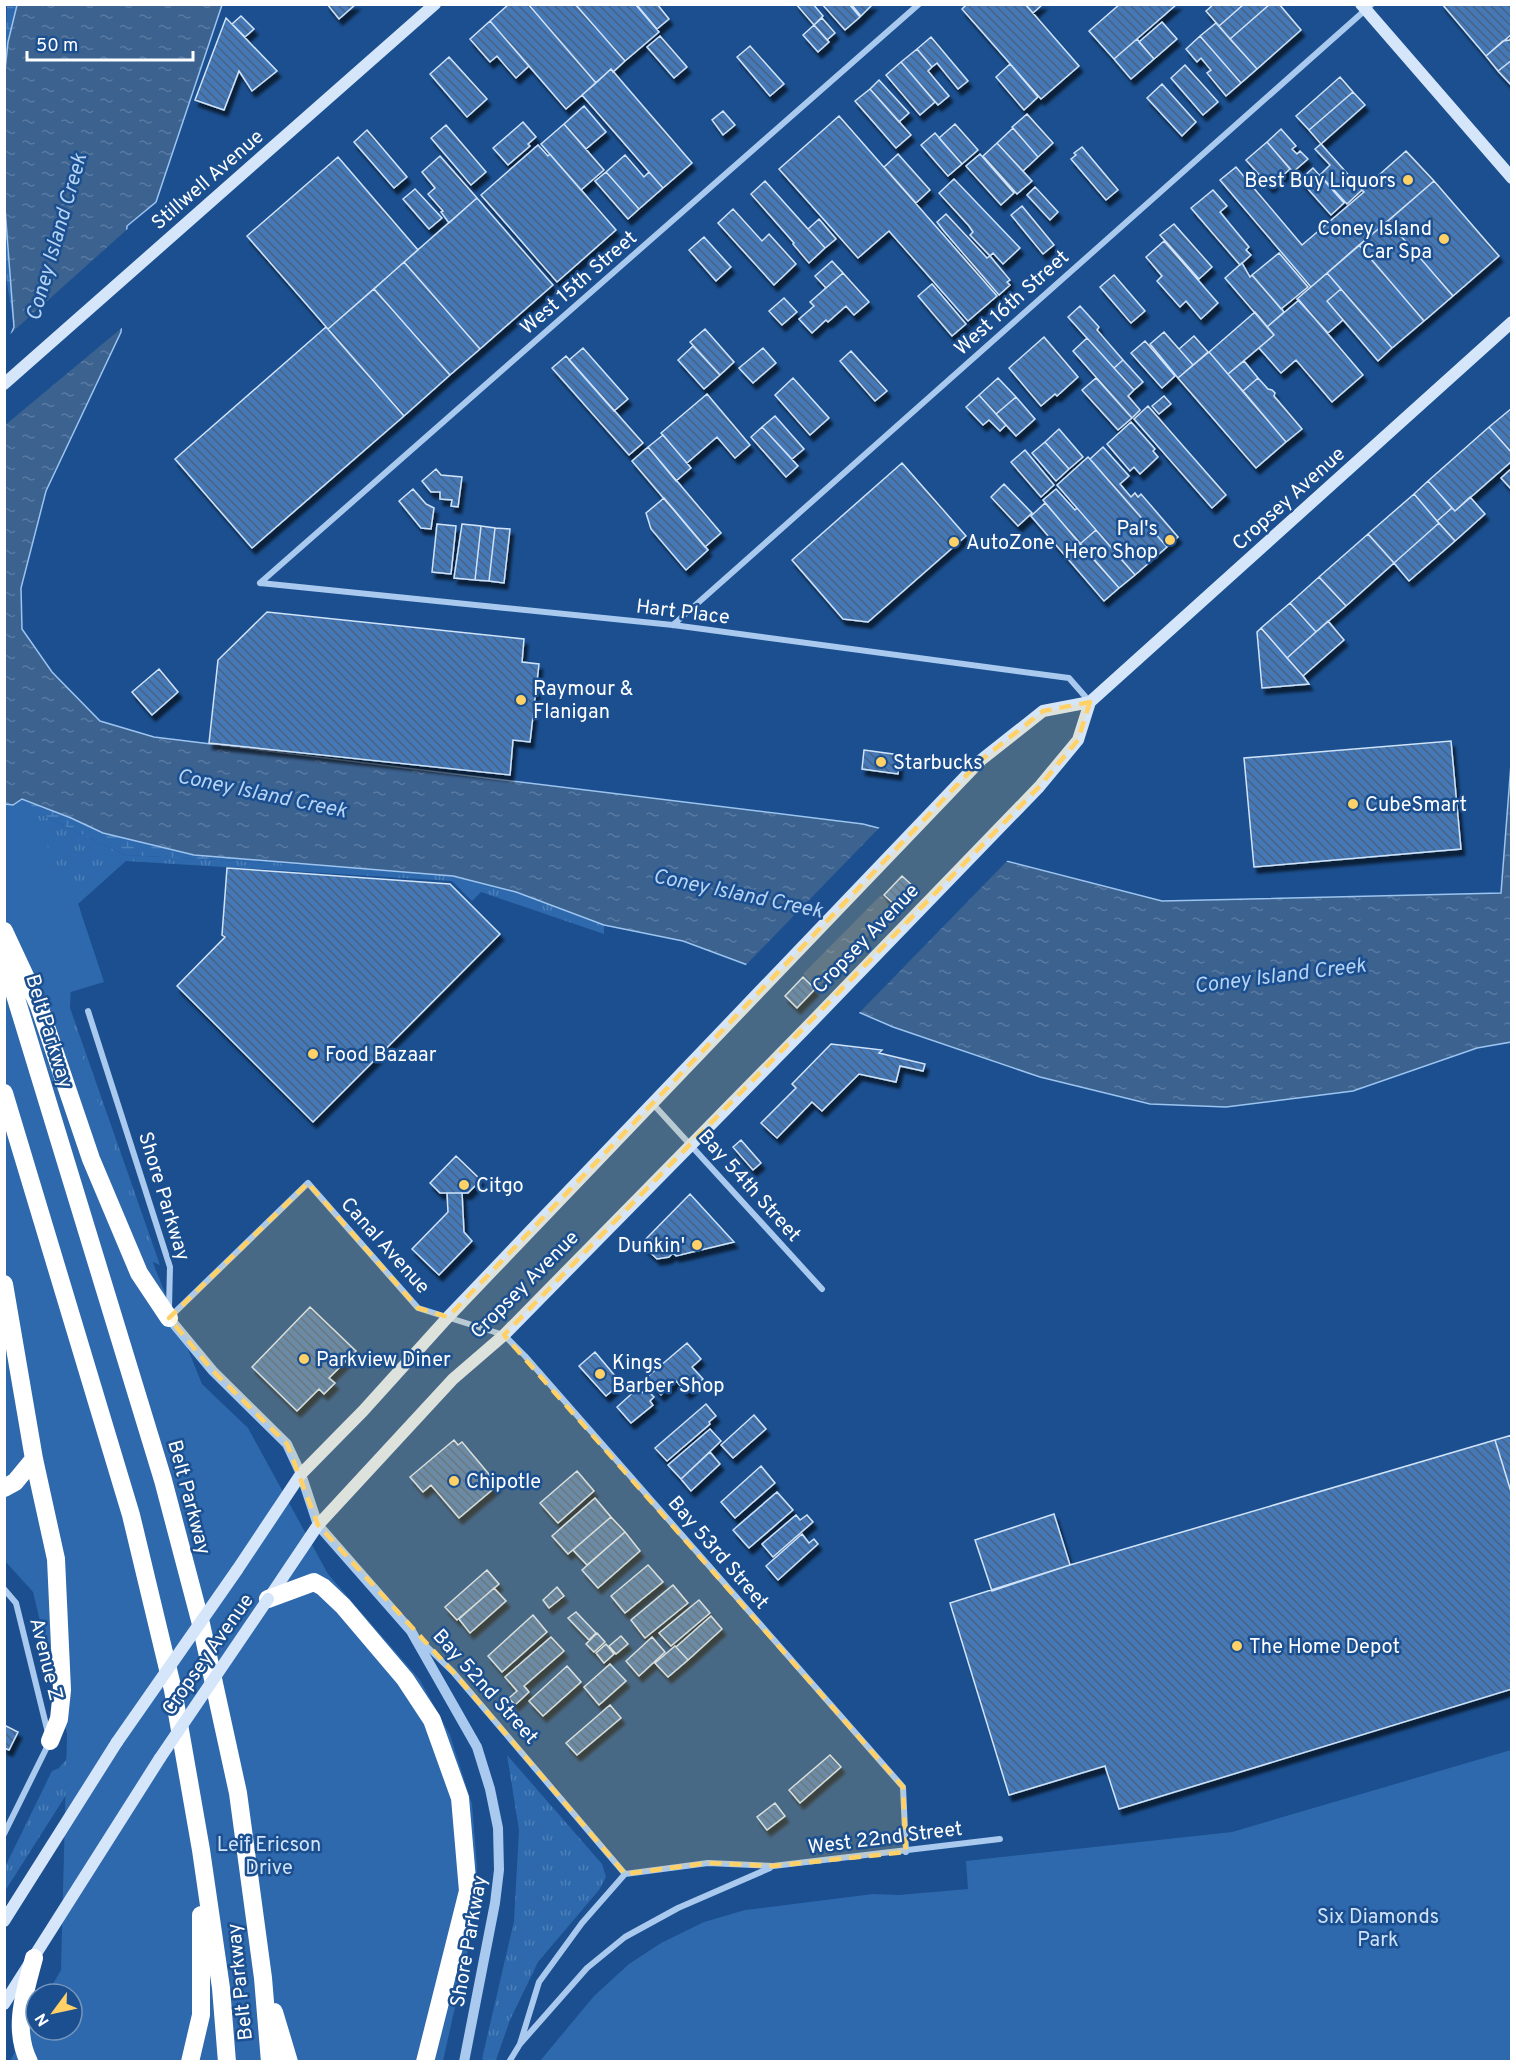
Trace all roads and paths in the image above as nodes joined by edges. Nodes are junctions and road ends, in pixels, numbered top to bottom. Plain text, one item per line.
1 (435, 4) edge
2 (919, 4) edge
3 (1366, 6) edge
4 (1512, 178) edge
5 (1512, 322) edge
6 (4, 384) edge
7 (260, 584) joint
8 (672, 625) junction
9 (1090, 702) junction
10 (4, 931) edge
11 (4, 959) edge
12 (88, 1011) dead end
13 (4, 1093) edge
14 (653, 1104) junction
15 (691, 1144) junction
16 (4, 1284) edge
17 (822, 1289) dead end
18 (448, 1317) junction
19 (170, 1318) junction
20 (504, 1335) junction
21 (34, 1459) junction
22 (301, 1474) junction
23 (4, 1488) edge
24 (318, 1525) junction
25 (4, 1589) edge
26 (268, 1599) junction
27 (411, 1631) junction
28 (50, 1741) junction
29 (4, 1834) edge
30 (1000, 1839) dead end
31 (201, 1850) junction
32 (906, 1852) junction
33 (773, 1866) junction
34 (625, 1874) junction
35 (4, 1921) edge
36 (33, 1958) junction
37 (263, 1978) junction
38 (4, 2004) edge
39 (520, 2044) junction
40 (29, 2061) edge
41 (190, 2061) edge
42 (227, 2061) edge
43 (270, 2061) edge
44 (289, 2061) edge
45 (425, 2061) edge
46 (464, 2061) edge
47 (509, 2061) edge

1 - 6 main road, Stillwell Avenue
2 - 7 street, West 15th Street
3 - 4 main road
3 - 8 street, West 16th Street
5 - 9 main road, Cropsey Avenue
7 - 8 street, Hart Place
8 - 9 street, Hart Place
9 - 14 main road, Cropsey Avenue
9 - 15 main road, Cropsey Avenue
10 - 19 highway
11 - 37 highway, Belt Parkway
12 - 19 street, Shore Parkway
13 - 31 highway, Belt Parkway
14 - 15 street, Bay 54th Street
14 - 18 main road, Cropsey Avenue
15 - 17 street, Bay 54th Street
15 - 20 main road, Cropsey Avenue
16 - 21 highway
18 - 19 street, Canal Avenue
18 - 20 street, Bay 53rd Street
18 - 22 main road, Cropsey Avenue
19 - 22 street
20 - 24 main road, Cropsey Avenue
20 - 32 street, Bay 53rd Street
21 - 23 highway
21 - 28 highway
22 - 24 street
22 - 35 main road, Cropsey Avenue, bridge
24 - 26 main road, Cropsey Avenue
24 - 27 street, Bay 52nd Street
25 - 28 street, Avenue Z
26 - 36 main road, Cropsey Avenue, bridge
26 - 45 highway
27 - 34 street, Bay 52nd Street
27 - 46 street, Shore Parkway
28 - 29 street
30 - 32 street, West 22nd Street
31 - 41 highway
31 - 42 highway, Belt Parkway
32 - 33 street, West 22nd Street
33 - 34 street, West 22nd Street
33 - 39 street, West 22nd Street
34 - 39 street, West 22nd Street
36 - 38 main road, Cropsey Avenue
36 - 40 highway
37 - 43 highway, Belt Parkway
37 - 44 highway
39 - 47 street, West 22nd Street

